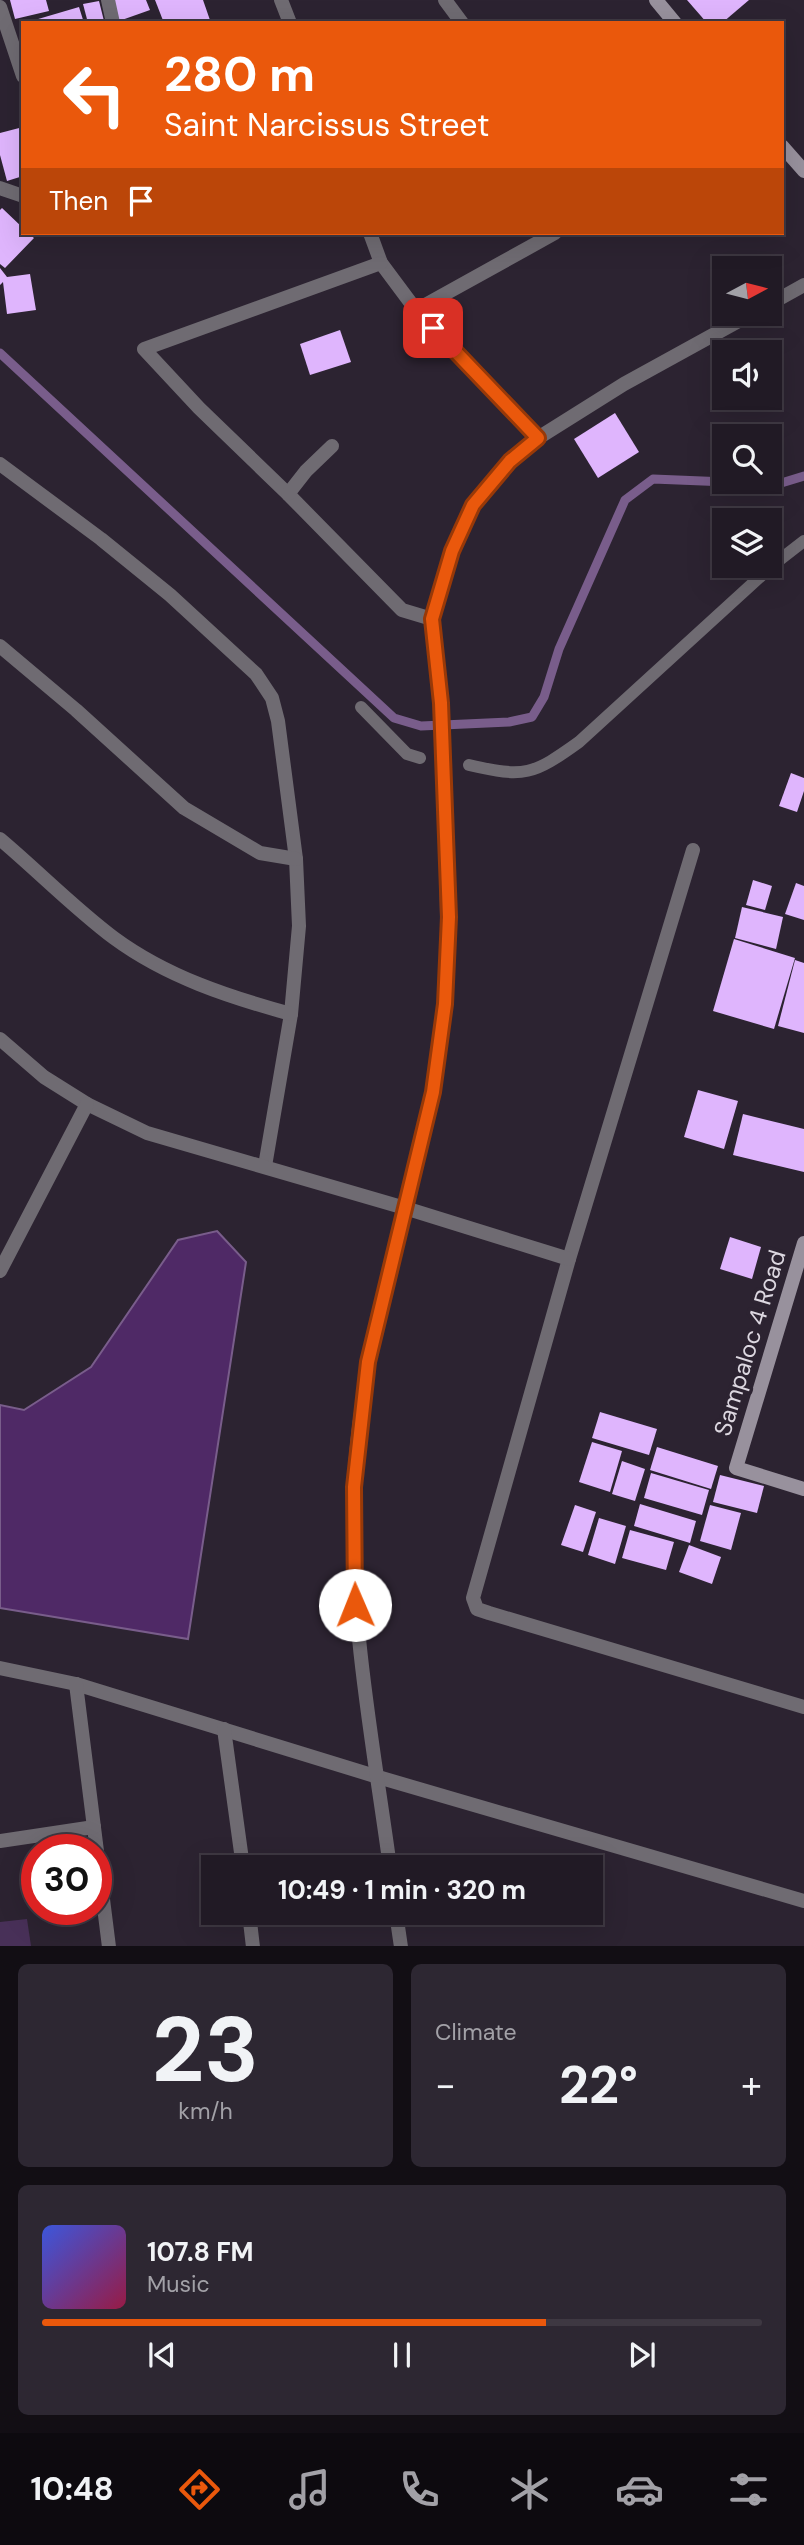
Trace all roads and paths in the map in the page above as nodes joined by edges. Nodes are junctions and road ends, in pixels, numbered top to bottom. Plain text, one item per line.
1 (108, 0) edge
2 (281, 0) edge
3 (445, 0) edge
4 (656, 0) edge
5 (0, 6) edge
6 (113, 21) edge
7 (289, 21) edge
8 (461, 21) edge
9 (673, 21) edge
10 (21, 70) edge
11 (784, 148) edge
12 (804, 171) edge
13 (0, 188) edge
14 (21, 195) edge
15 (371, 235) edge
16 (551, 235) edge
17 (381, 263) junction
18 (804, 285) edge
19 (782, 297) edge
20 (416, 310) junction
21 (729, 326) edge
22 (538, 438) junction
23 (332, 446) dead end
24 (0, 464) edge
25 (288, 494) junction
26 (804, 541) edge
27 (432, 619) junction
28 (0, 646) edge
29 (361, 708) dead end
30 (420, 758) dead end
31 (469, 765) dead end
32 (0, 839) edge
33 (693, 850) dead end
34 (296, 859) junction
35 (292, 1014) junction
36 (0, 1039) edge
37 (88, 1104) junction
38 (265, 1166) junction
39 (405, 1208) junction
40 (804, 1243) edge
41 (569, 1259) junction
42 (0, 1271) edge
43 (804, 1489) edge
44 (0, 1668) edge
45 (76, 1684) junction
46 (804, 1707) edge
47 (224, 1729) junction
48 (378, 1777) junction
49 (94, 1828) junction
50 (0, 1841) edge
51 (241, 1855) edge
52 (388, 1855) edge
53 (804, 1901) edge
54 (250, 1925) edge
55 (398, 1925) edge
56 (109, 1946) edge
57 (253, 1946) edge
58 (401, 1946) edge

1 - 6 street
2 - 7 street
3 - 8 street
4 - 9 street
5 - 10 street
11 - 12 street
13 - 14 street
15 - 17 street
16 - 20 street
17 - 20 street
17 - 25 street
18 - 19 street
20 - 22 street
21 - 22 street
22 - 27 street
23 - 25 street
24 - 34 street
25 - 27 street
26 - 31 lane
27 - 39 street, bridge
28 - 34 street
29 - 30 lane
32 - 35 street
33 - 41 street
34 - 35 street
35 - 38 street
36 - 37 street
37 - 38 street
37 - 42 street
38 - 39 street
39 - 41 street
39 - 48 street
40 - 43 street, Sampaloc 4 Road
41 - 46 street
44 - 45 street
45 - 47 street
45 - 49 street
47 - 48 street
47 - 51 street
48 - 52 street
48 - 53 street
49 - 50 street
49 - 56 street
54 - 57 street
55 - 58 street

